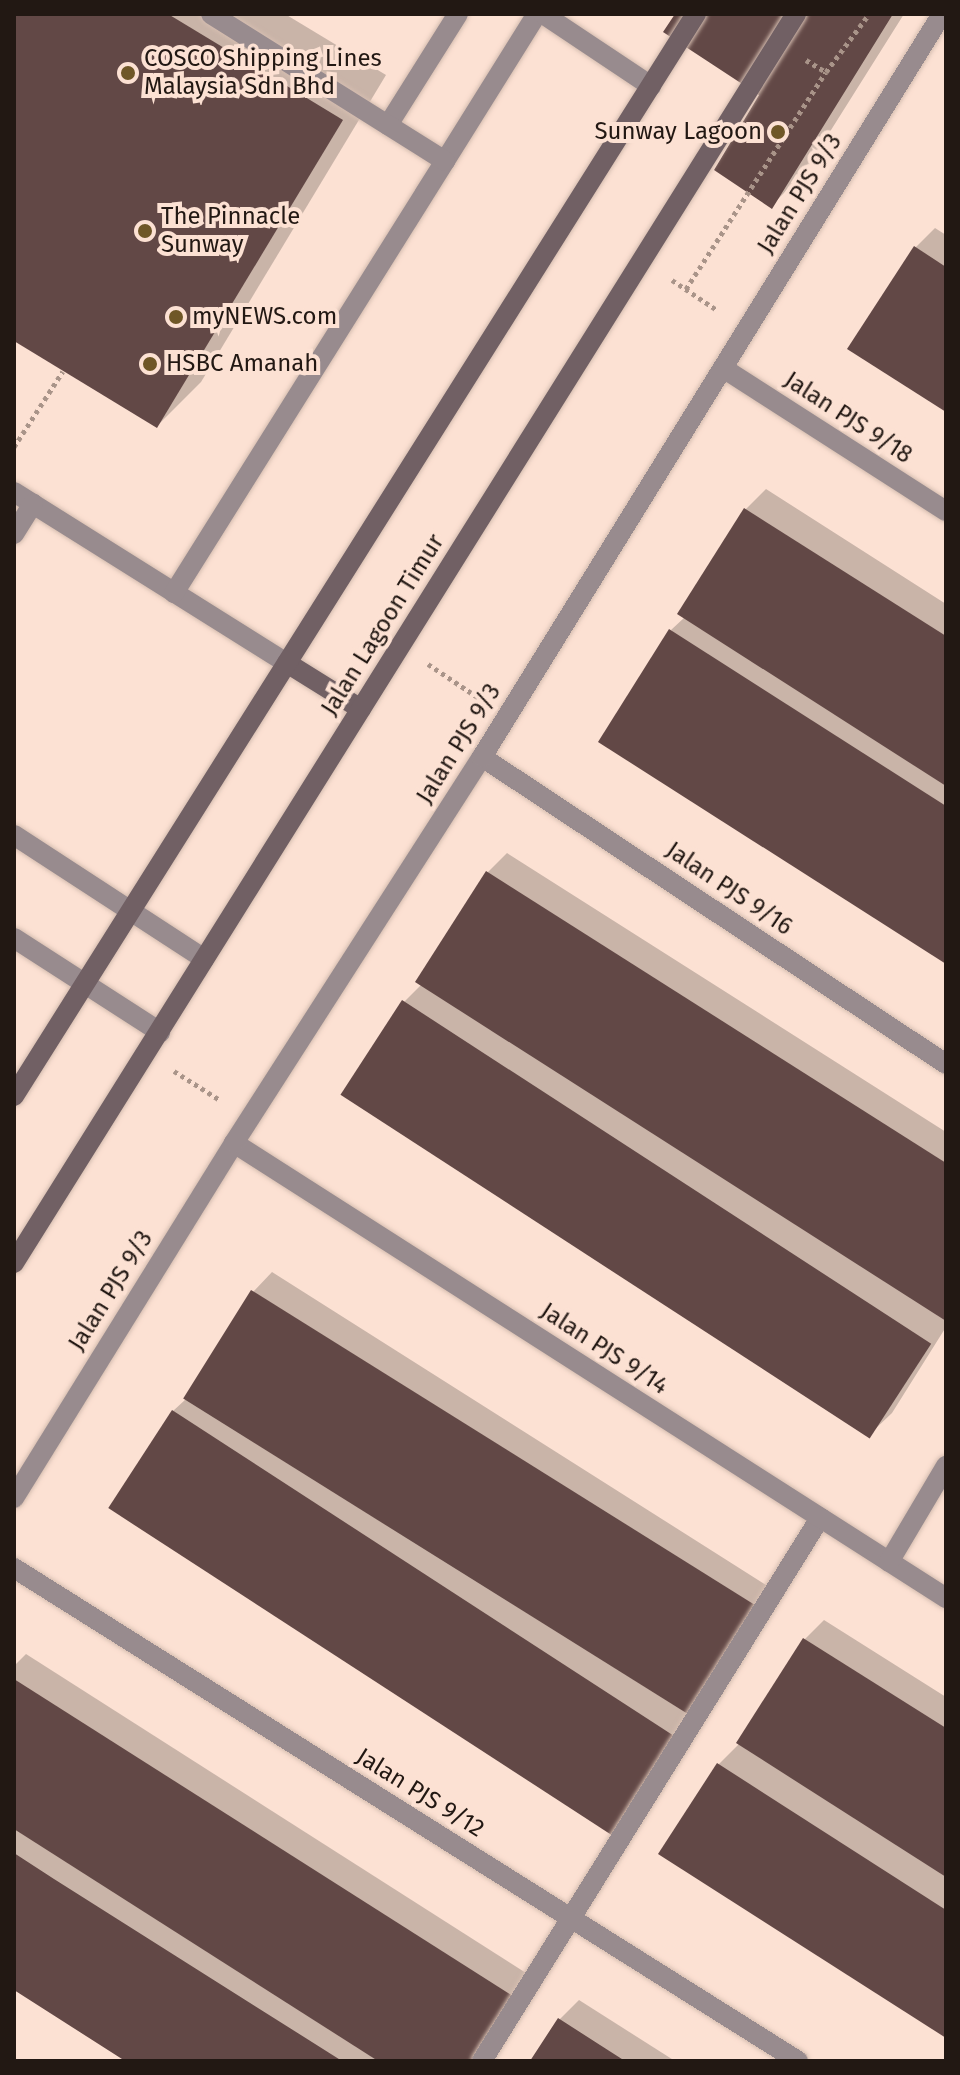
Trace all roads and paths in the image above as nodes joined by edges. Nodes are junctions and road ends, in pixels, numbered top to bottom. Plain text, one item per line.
1 (211, 14) edge
2 (458, 14) edge
3 (537, 14) edge
4 (543, 14) edge
5 (696, 14) edge
6 (796, 14) edge
7 (869, 14) edge
8 (942, 14) edge
9 (651, 86) junction
10 (388, 125) junction
11 (445, 161) junction
12 (642, 259) junction
13 (686, 289) junction
14 (746, 330) junction
15 (723, 368) junction
16 (63, 371) dead end
17 (14, 447) edge
18 (14, 492) edge
19 (33, 504) junction
20 (946, 511) edge
21 (14, 534) edge
22 (174, 593) junction
23 (401, 645) junction
24 (287, 663) junction
25 (361, 709) junction
26 (507, 717) junction
27 (482, 757) junction
28 (14, 835) edge
29 (131, 912) junction
30 (14, 938) edge
31 (204, 959) junction
32 (85, 983) junction
33 (160, 1032) junction
34 (147, 1053) junction
35 (946, 1064) edge
36 (14, 1096) edge
37 (249, 1120) junction
38 (234, 1143) junction
39 (14, 1263) edge
40 (946, 1466) edge
41 (14, 1498) edge
42 (820, 1518) junction
43 (889, 1562) junction
44 (14, 1568) edge
45 (946, 1598) edge
46 (571, 1918) junction
47 (482, 2061) edge
48 (798, 2061) edge

1 - 10 street
2 - 10 street
3 - 11 street
4 - 9 street
5 - 9 main road
6 - 12 main road, Jalan Lagoon Timur
7 - 13 path
8 - 14 street, Jalan PJS 9/3
9 - 24 main road
10 - 11 street
11 - 22 street
12 - 13 path
12 - 23 main road, Jalan Lagoon Timur
13 - 14 path
14 - 15 street, Jalan PJS 9/3
15 - 20 street, Jalan PJS 9/18
15 - 26 street, Jalan PJS 9/3
16 - 17 path
18 - 19 street
19 - 21 street
19 - 22 street
22 - 24 street
23 - 25 main road, Jalan Lagoon Timur
23 - 26 path
24 - 25 main road
24 - 29 main road
25 - 31 main road, Jalan Lagoon Timur
26 - 27 street, Jalan PJS 9/3
27 - 35 street, Jalan PJS 9/16
27 - 37 street, Jalan PJS 9/3
28 - 29 street
29 - 31 street
29 - 32 main road
30 - 32 street
31 - 33 main road, Jalan Lagoon Timur
32 - 33 street
32 - 36 main road
33 - 34 main road, Jalan Lagoon Timur
34 - 37 path
34 - 39 main road, Jalan Lagoon Timur
37 - 38 street, Jalan PJS 9/3
38 - 41 street, Jalan PJS 9/3
38 - 42 street, Jalan PJS 9/14
40 - 43 street
42 - 43 street, Jalan PJS 9/14
42 - 46 street
43 - 45 street, Jalan PJS 9/14
44 - 46 street, Jalan PJS 9/12
46 - 47 street
46 - 48 street, Jalan PJS 9/12

